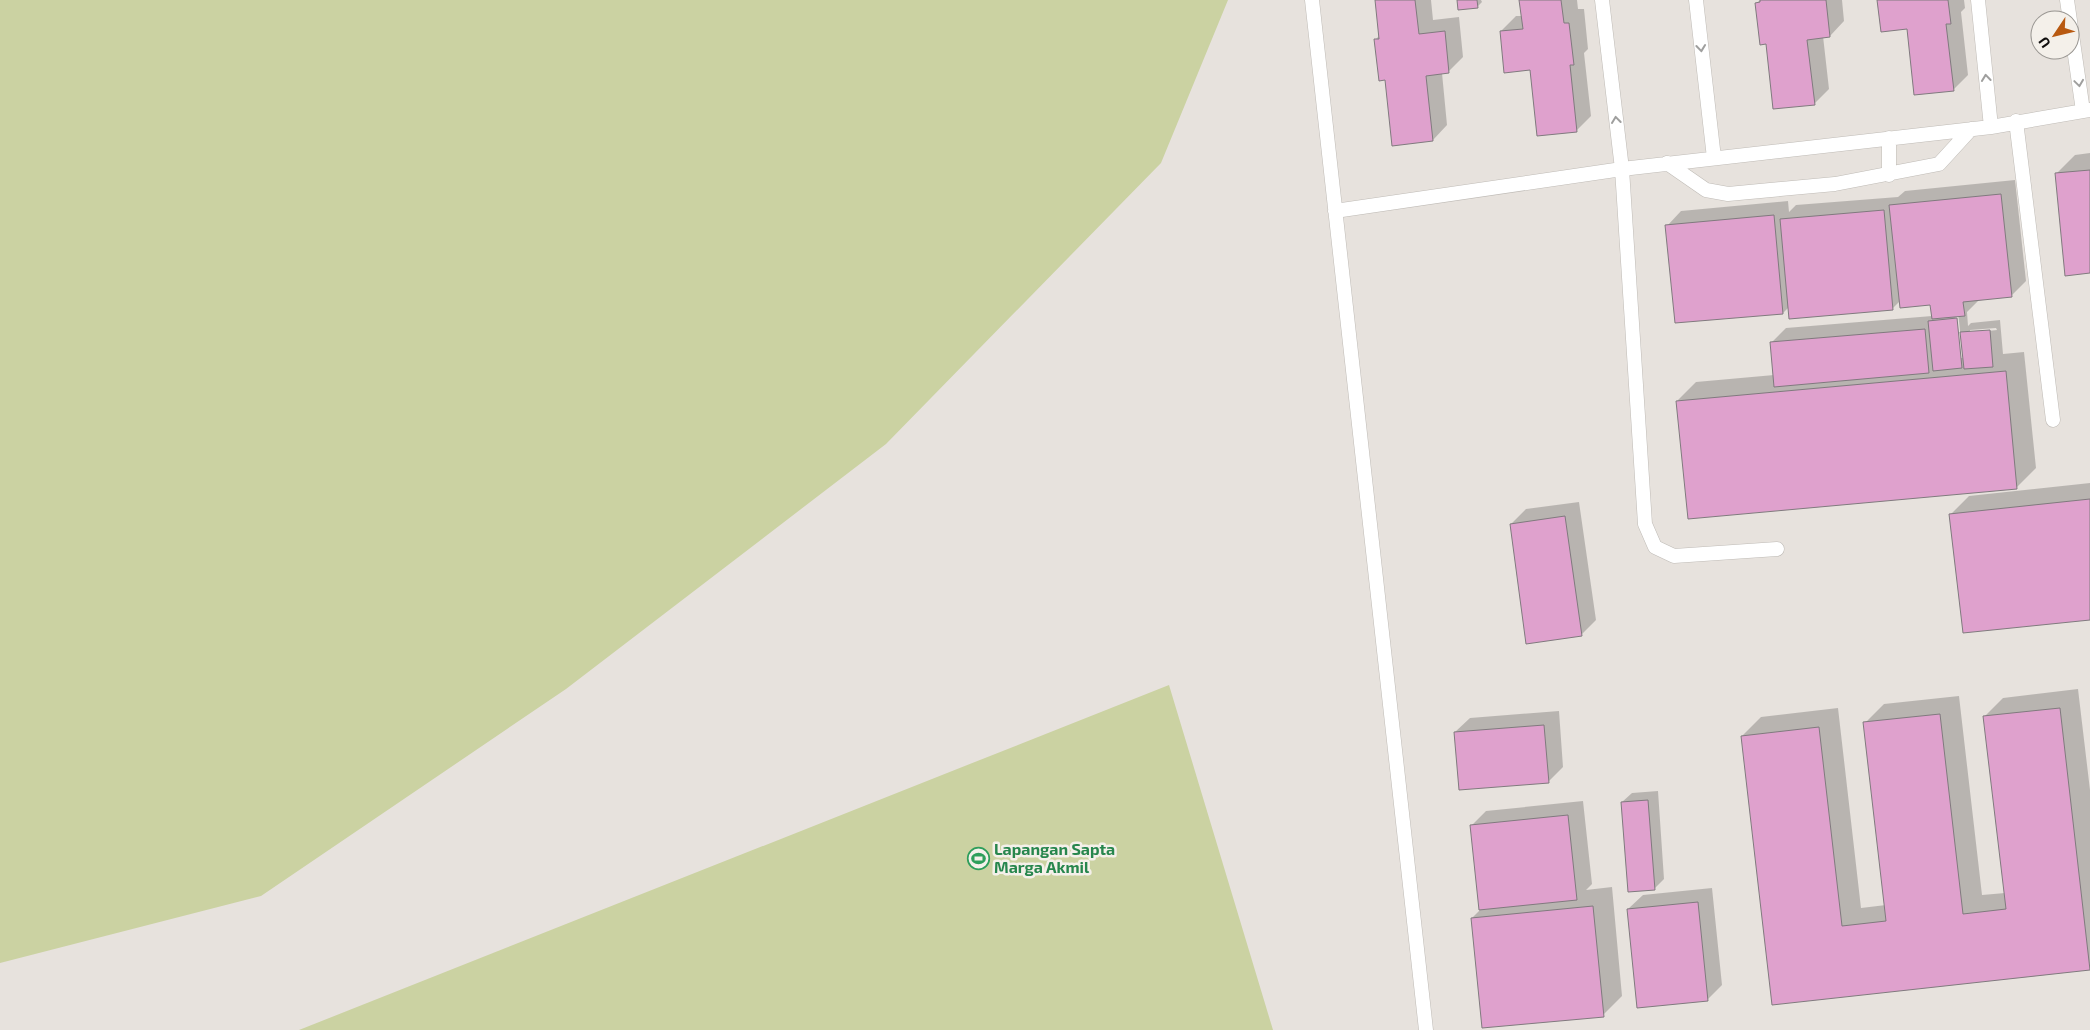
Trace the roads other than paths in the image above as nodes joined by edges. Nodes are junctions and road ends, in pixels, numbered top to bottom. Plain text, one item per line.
1 (1312, 0) edge
2 (1602, 0) edge
3 (1696, 0) edge
4 (1978, 0) edge
5 (2067, 0) edge
6 (2086, 110) edge
7 (2016, 121) junction
8 (1991, 127) junction
9 (1971, 129) junction
10 (1889, 138) junction
11 (1714, 158) junction
12 (1667, 163) junction
13 (1622, 168) junction
14 (1889, 175) junction
15 (1336, 212) junction
16 (2053, 420) dead end
17 (1777, 549) dead end
18 (1426, 1030) edge

1 - 15 lane
13 -> 2 lane
3 -> 11 lane
8 -> 4 lane
5 -> 6 lane
6 - 7 lane
7 - 8 lane
7 - 16 lane
8 - 9 lane
9 - 10 lane
9 - 14 lane
10 - 11 lane
10 - 14 lane
11 - 12 lane
12 - 13 lane
12 - 14 lane
13 - 15 lane
13 - 17 lane
15 - 18 lane

